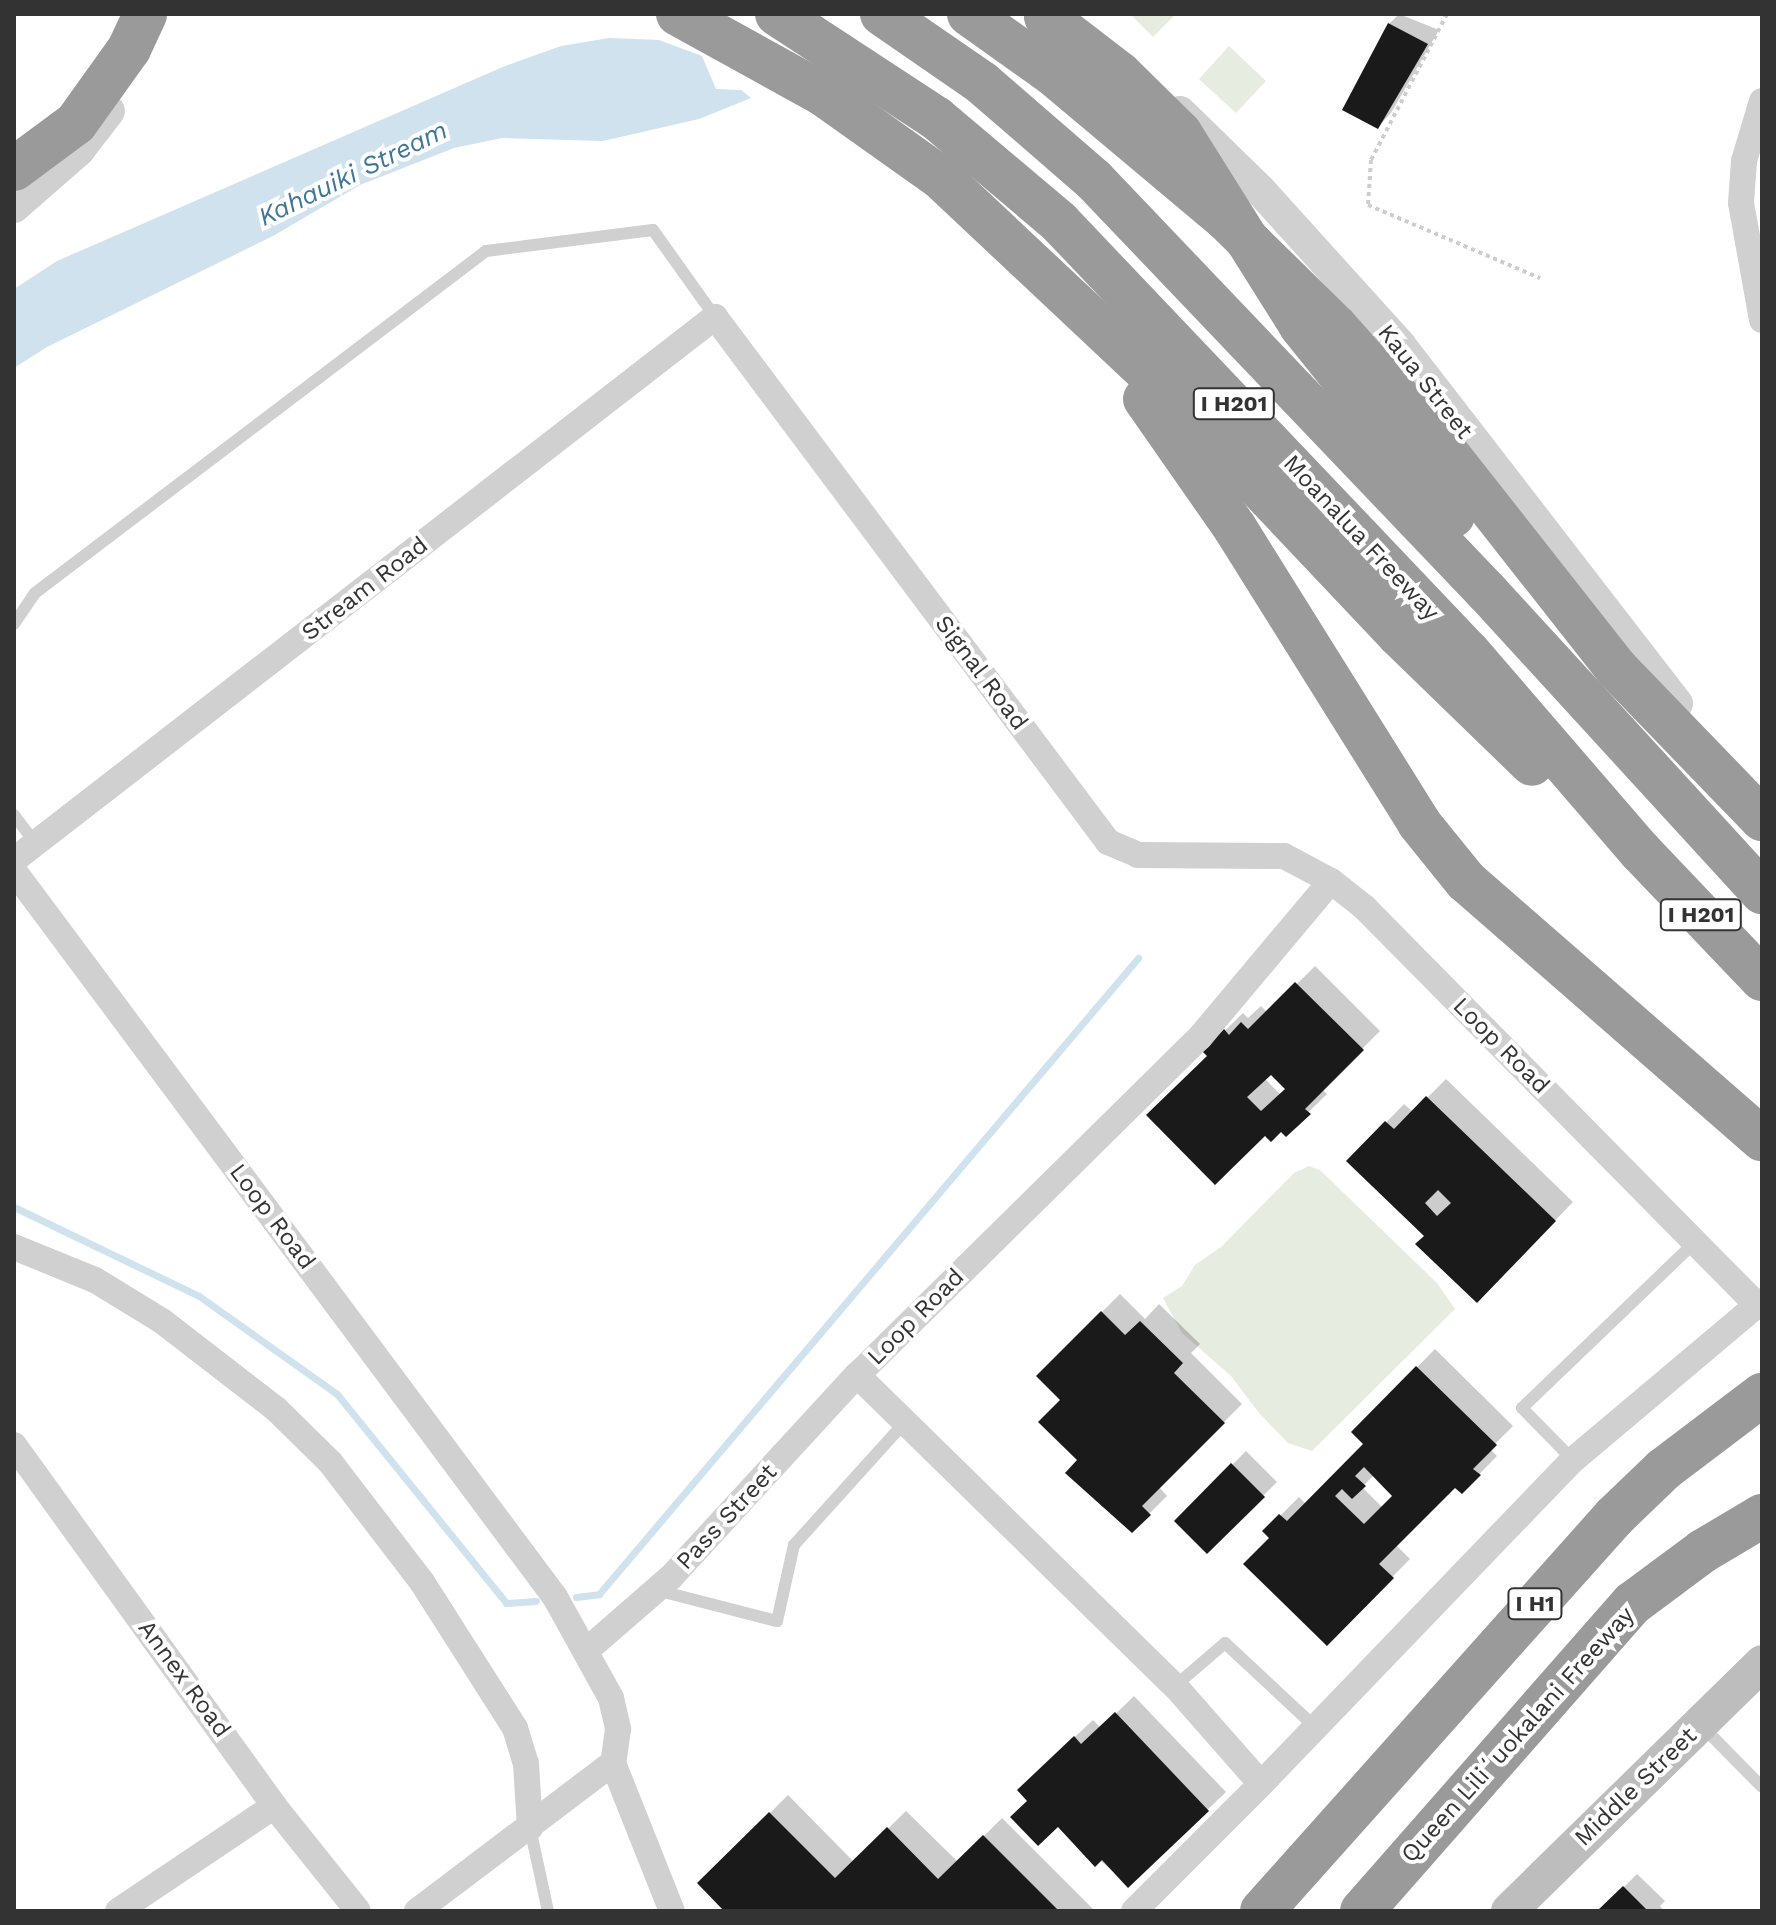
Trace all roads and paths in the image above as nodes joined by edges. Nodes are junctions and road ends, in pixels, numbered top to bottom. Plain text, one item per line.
1 (145, 14) edge
2 (153, 14) edge
3 (678, 14) edge
4 (777, 14) edge
5 (882, 14) edge
6 (969, 14) edge
7 (1447, 14) edge
8 (1044, 15) edge
9 (1762, 101) edge
10 (14, 169) edge
11 (14, 207) edge
12 (1540, 278) dead end
13 (1064, 292) junction
14 (715, 317) junction
15 (1762, 320) edge
16 (14, 624) edge
17 (1630, 746) junction
18 (1762, 798) edge
19 (14, 815) edge
20 (1762, 819) edge
21 (36, 844) junction
22 (1640, 851) junction
23 (14, 860) edge
24 (14, 871) edge
25 (1331, 881) junction
26 (1762, 892) edge
27 (1762, 979) edge
28 (1762, 1139) edge
29 (1695, 1242) junction
30 (14, 1247) edge
31 (1760, 1303) edge
32 (857, 1375) junction
33 (1762, 1395) edge
34 (905, 1422) junction
35 (14, 1445) edge
36 (1573, 1460) junction
37 (1762, 1516) edge
38 (656, 1590) junction
39 (587, 1650) junction
40 (1762, 1663) edge
41 (1175, 1686) junction
42 (1700, 1724) junction
43 (1316, 1728) junction
44 (613, 1763) junction
45 (1261, 1784) junction
46 (1762, 1787) edge
47 (274, 1806) junction
48 (530, 1828) junction
49 (118, 1911) edge
50 (358, 1911) edge
51 (417, 1911) edge
52 (548, 1911) edge
53 (672, 1911) edge
54 (1134, 1911) edge
55 (1262, 1911) edge
56 (1362, 1911) edge
57 (1509, 1911) edge

1 - 10 highway
2 - 11 street
3 - 13 highway
4 - 22 highway, Moanalua Freeway / I H201
5 - 17 highway, I H201
6 - 20 highway, bridge
7 - 12 path
8 - 17 highway
8 - 18 street, Kaua Street
9 - 15 street
13 - 22 highway
13 - 28 highway
14 - 16 lane
14 - 21 street, Stream Road
14 - 25 street, Signal Road
17 - 26 highway, I H201
19 - 21 lane
21 - 23 street, Stream Road
22 - 27 highway, Moanalua Freeway / I H201
24 - 39 street, Loop Road
25 - 29 street, Loop Road
25 - 32 street, Loop Road
29 - 31 street, Loop Road
29 - 36 lane
30 - 48 street
31 - 36 street, Loop Road
32 - 34 street, Loop Road
32 - 38 street, Pass Street
33 - 55 highway, I H1
34 - 38 lane
34 - 41 street, Loop Road
35 - 47 street, Annex Road
36 - 43 street, Loop Road
37 - 56 highway, Queen Liliʻuokalani Freeway
38 - 39 street, Pass Street
39 - 44 street, Loop Road
40 - 42 main road, Middle Street
41 - 43 lane
41 - 45 street, Loop Road
42 - 46 lane
42 - 57 main road, Middle Street
43 - 45 street, Loop Road
44 - 48 street
44 - 53 street, Loop Road
45 - 54 street
47 - 49 street
47 - 50 street, Annex Road
48 - 51 street
48 - 52 lane

